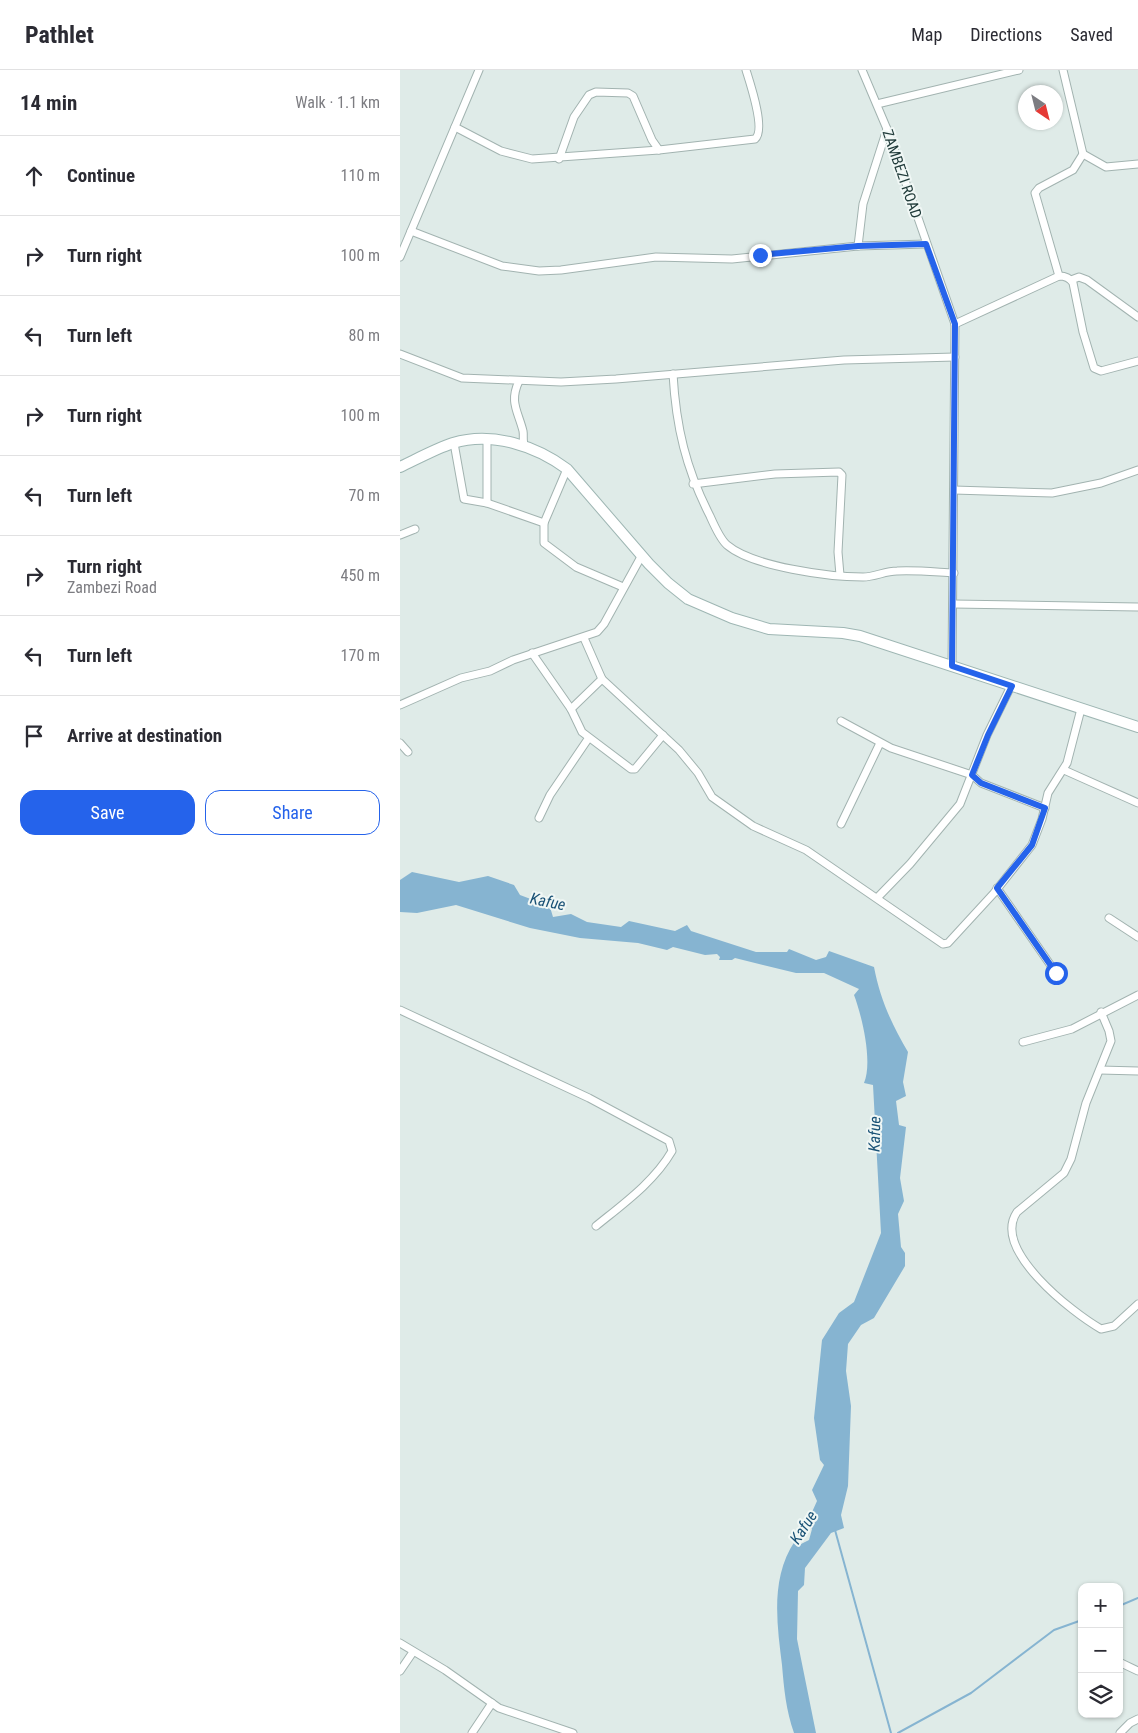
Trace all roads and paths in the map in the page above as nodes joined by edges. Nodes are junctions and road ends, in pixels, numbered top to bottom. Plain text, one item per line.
1 (479, 70) edge
2 (746, 70) edge
3 (862, 70) edge
4 (1019, 70) edge
5 (1064, 70) edge
6 (877, 104) junction
7 (455, 127) junction
8 (887, 129) junction
9 (659, 150) junction
10 (1084, 154) junction
11 (559, 159) junction
12 (1138, 164) edge
13 (412, 232) junction
14 (926, 244) junction
15 (858, 246) junction
16 (400, 257) edge
17 (1059, 276) junction
18 (1071, 280) junction
19 (1138, 317) edge
20 (955, 324) junction
21 (400, 354) edge
22 (955, 357) junction
23 (1138, 361) edge
24 (673, 374) junction
25 (519, 381) junction
26 (487, 440) junction
27 (454, 443) junction
28 (525, 446) junction
29 (400, 468) edge
30 (567, 469) junction
31 (1138, 470) edge
32 (693, 484) junction
33 (954, 490) junction
34 (487, 503) junction
35 (544, 522) junction
36 (415, 529) dead end
37 (400, 535) edge
38 (642, 555) junction
39 (954, 573) junction
40 (840, 575) junction
41 (623, 587) junction
42 (953, 604) junction
43 (1138, 607) edge
44 (584, 638) junction
45 (532, 653) junction
46 (952, 666) junction
47 (602, 679) junction
48 (1012, 686) junction
49 (400, 705) edge
50 (571, 709) junction
51 (1082, 709) junction
52 (841, 721) dead end
53 (1138, 727) edge
54 (663, 735) junction
55 (588, 739) junction
56 (400, 743) edge
57 (880, 743) junction
58 (408, 752) dead end
59 (1064, 770) junction
60 (972, 775) junction
61 (1138, 803) edge
62 (1045, 808) junction
63 (539, 818) dead end
64 (841, 824) dead end
65 (997, 888) junction
66 (878, 897) junction
67 (1110, 918) dead end
68 (1138, 937) edge
69 (1056, 973) dead end
70 (1138, 995) edge
71 (400, 1010) edge
72 (1101, 1012) junction
73 (1023, 1042) dead end
74 (1100, 1070) junction
75 (1138, 1071) edge
76 (596, 1226) dead end
77 (1138, 1304) edge
78 (400, 1643) edge
79 (413, 1652) junction
80 (1123, 1664) edge
81 (400, 1670) edge
82 (1138, 1671) edge
83 (492, 1703) junction
84 (1138, 1719) edge
85 (472, 1733) edge
86 (573, 1733) edge
87 (1120, 1733) edge

1 - 7 street
2 - 9 street
3 - 6 street, ZAMBEZI ROAD
4 - 6 street
5 - 10 street
6 - 8 street, ZAMBEZI ROAD
7 - 11 street
7 - 13 street
8 - 14 street, ZAMBEZI ROAD
8 - 15 street
9 - 11 street
9 - 11 street
10 - 12 street
10 - 17 street
13 - 15 street
13 - 16 street
14 - 15 street
14 - 20 street, ZAMBEZI ROAD
17 - 18 street
17 - 20 street
18 - 19 street
18 - 23 street
20 - 22 street, ZAMBEZI ROAD
21 - 25 street
22 - 24 street
22 - 33 street, ZAMBEZI ROAD
24 - 25 street
24 - 32 street
25 - 28 street
26 - 27 street
26 - 28 street
26 - 34 street
27 - 29 street
27 - 34 street
28 - 30 street
30 - 35 street
30 - 38 street
31 - 33 street
32 - 40 street
32 - 40 street
33 - 39 street, ZAMBEZI ROAD
34 - 35 street
35 - 41 street
36 - 37 street
38 - 41 street
38 - 46 street
39 - 40 street
39 - 42 street, ZAMBEZI ROAD
41 - 44 street
42 - 43 street
42 - 46 street, ZAMBEZI ROAD
44 - 45 street
44 - 47 street
45 - 49 street
45 - 50 street
46 - 48 street
47 - 50 street
47 - 54 street
48 - 51 street
48 - 60 street
50 - 55 street
51 - 53 street
51 - 59 street
52 - 57 street
54 - 55 street
54 - 66 street
55 - 63 street
56 - 58 street
57 - 60 street
57 - 64 street
59 - 61 street
59 - 62 street
60 - 62 street
60 - 66 street
62 - 65 street
65 - 66 street
65 - 69 street
67 - 68 street
70 - 72 street
71 - 76 street
72 - 73 street
72 - 74 street
74 - 75 street
74 - 77 street
78 - 79 street
79 - 81 street
79 - 83 street
80 - 82 street
83 - 85 street
83 - 86 street
84 - 87 street

